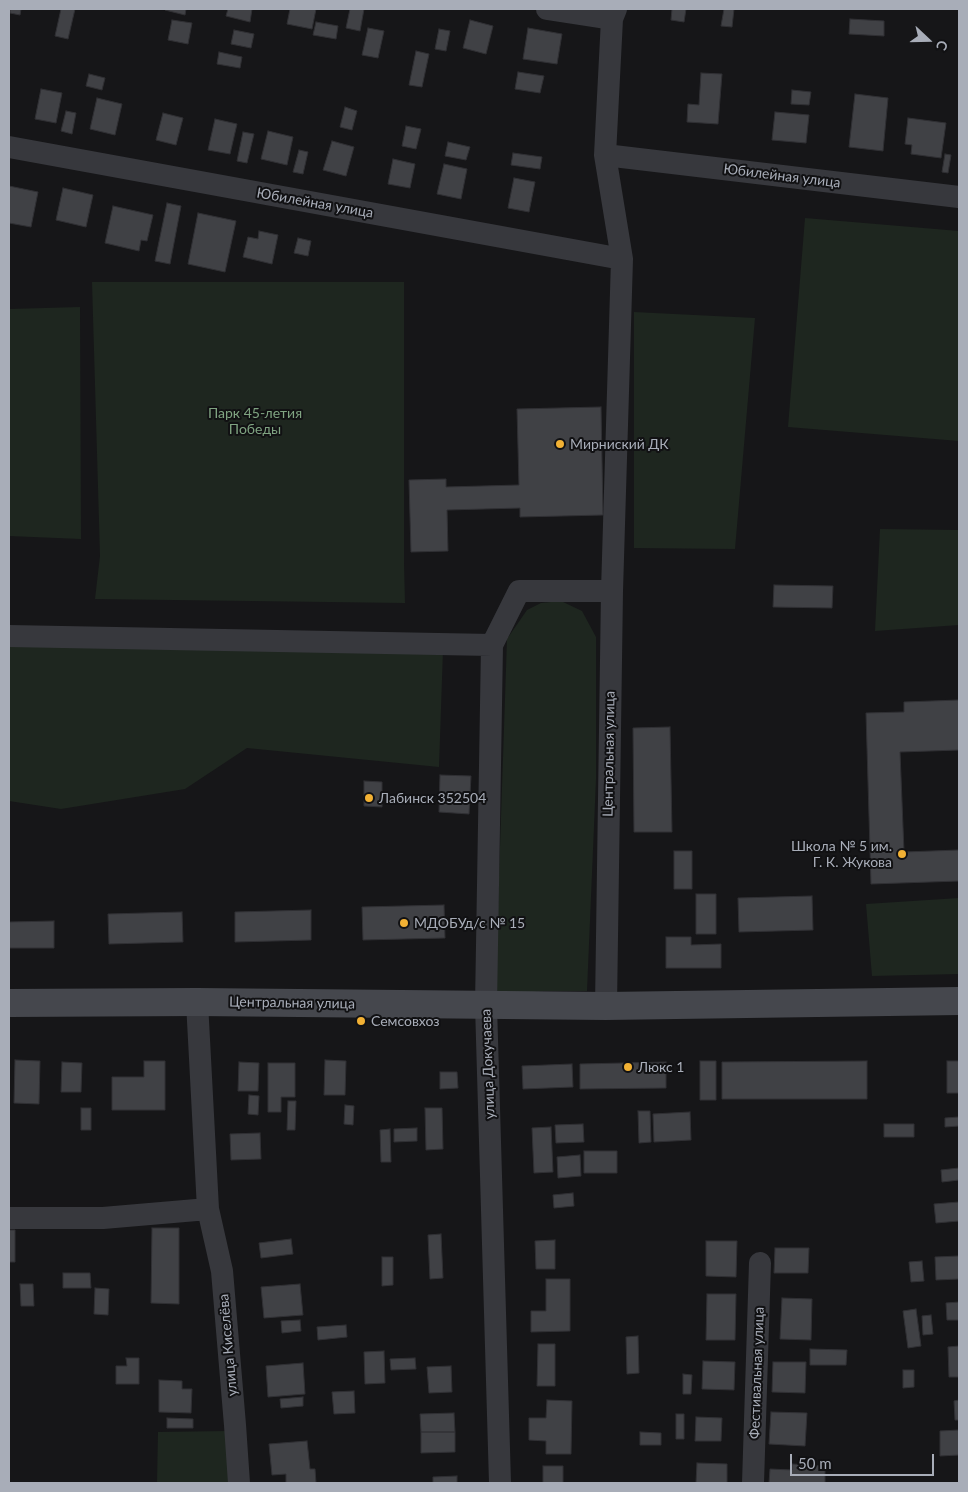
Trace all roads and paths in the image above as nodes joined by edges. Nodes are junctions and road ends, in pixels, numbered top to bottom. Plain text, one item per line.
1 (547, 9) edge
2 (614, 14) edge
3 (9, 147) edge
4 (605, 155) junction
5 (959, 197) edge
6 (622, 259) junction
7 (612, 591) junction
8 (9, 636) edge
9 (492, 645) junction
10 (959, 1001) edge
11 (197, 1002) junction
12 (9, 1003) edge
13 (486, 1005) junction
14 (606, 1006) junction
15 (208, 1209) junction
16 (9, 1218) edge
17 (760, 1263) dead end
18 (239, 1483) edge
19 (500, 1483) edge
20 (753, 1483) edge

1 - 2 street
2 - 4 street, Центральная улица
3 - 6 street, Юбилейная улица
4 - 5 street, Юбилейная улица
4 - 6 street, Центральная улица
6 - 7 street, Центральная улица
7 - 9 street
7 - 14 street, Центральная улица
8 - 9 street
9 - 13 street, улица Докучаева
10 - 14 street, Центральная улица
11 - 12 street, Центральная улица
11 - 13 street, Центральная улица
11 - 15 street, улица Киселёва
13 - 14 street, Центральная улица
13 - 19 street, улица Докучаева
15 - 16 street
15 - 18 street, улица Киселёва
17 - 20 street, Фестивальная улица

